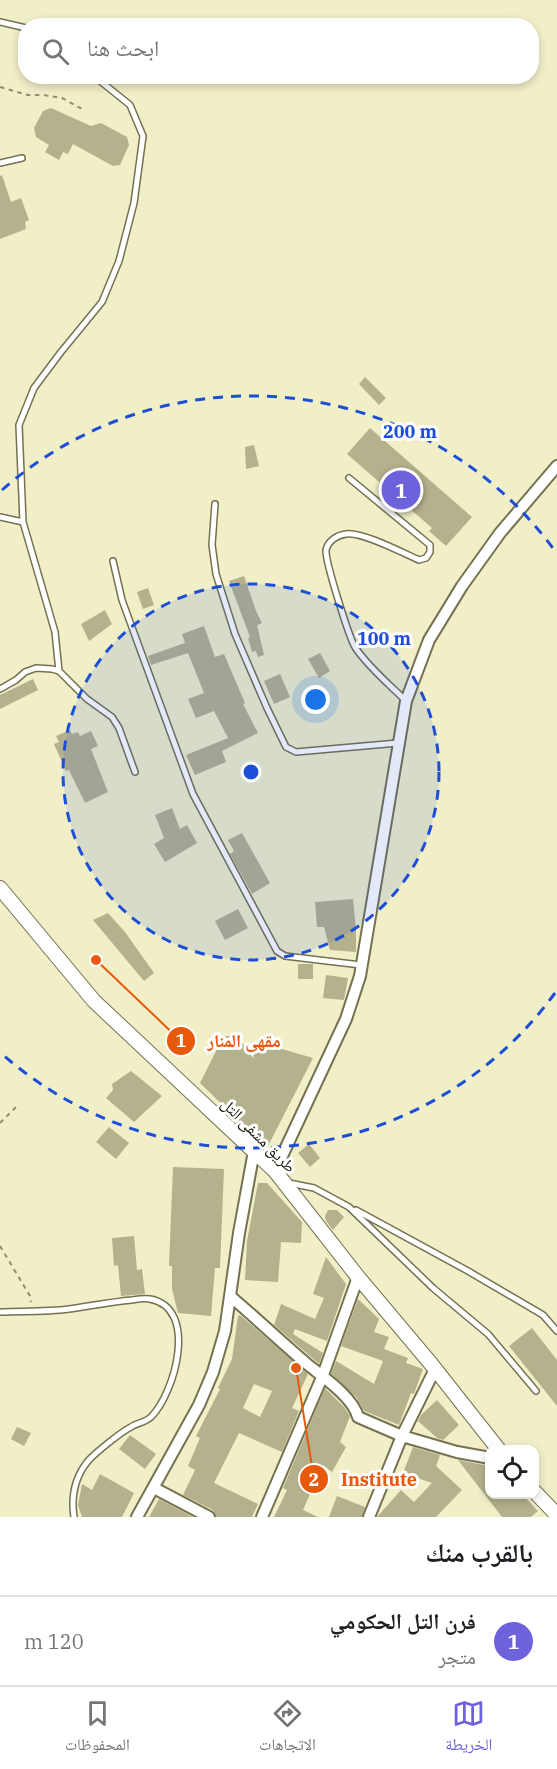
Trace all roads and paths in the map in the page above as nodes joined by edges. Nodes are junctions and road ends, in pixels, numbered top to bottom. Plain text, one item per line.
1 (0, 22) edge
2 (18, 26) edge
3 (104, 84) edge
4 (0, 87) edge
5 (82, 110) dead end
6 (22, 158) dead end
7 (0, 162) edge
8 (557, 466) edge
9 (349, 478) dead end
10 (214, 504) dead end
11 (0, 517) edge
12 (23, 522) junction
13 (113, 561) dead end
14 (59, 671) junction
15 (0, 689) edge
16 (406, 701) junction
17 (398, 743) junction
18 (135, 772) dead end
19 (0, 888) edge
20 (361, 965) junction
21 (16, 1107) dead end
22 (0, 1123) edge
23 (254, 1151) junction
24 (279, 1176) junction
25 (349, 1207) junction
26 (0, 1246) edge
27 (358, 1277) junction
28 (230, 1296) junction
29 (33, 1311) junction
30 (0, 1312) edge
31 (557, 1331) edge
32 (435, 1369) junction
33 (323, 1376) junction
34 (536, 1391) dead end
35 (402, 1436) junction
36 (496, 1445) edge
37 (485, 1457) edge
38 (154, 1488) junction
39 (539, 1496) edge
40 (557, 1515) edge
41 (74, 1517) edge
42 (137, 1517) edge
43 (209, 1517) edge
44 (261, 1517) edge
45 (369, 1517) edge

1 - 2 lane
3 - 12 lane
4 - 5 path
6 - 7 lane
8 - 16 street
9 - 16 lane
10 - 17 lane
11 - 12 lane
12 - 14 lane
13 - 20 lane
14 - 15 lane
14 - 18 lane
16 - 17 street
17 - 20 street
19 - 23 street, طريق مشفى التل
20 - 24 street
21 - 22 path
23 - 24 street, طريق مشفى التل
23 - 28 street
24 - 25 lane
24 - 27 street, طريق مشفى التل
25 - 31 lane
25 - 34 lane
26 - 29 path
27 - 32 street, طريق مشفى التل
27 - 33 street
28 - 33 street
28 - 38 street
29 - 30 lane
29 - 41 lane
32 - 35 street
32 - 36 street, طريق مشفى التل
33 - 35 street
33 - 44 street
35 - 37 street
35 - 45 street
38 - 42 street
38 - 43 street
39 - 40 street

